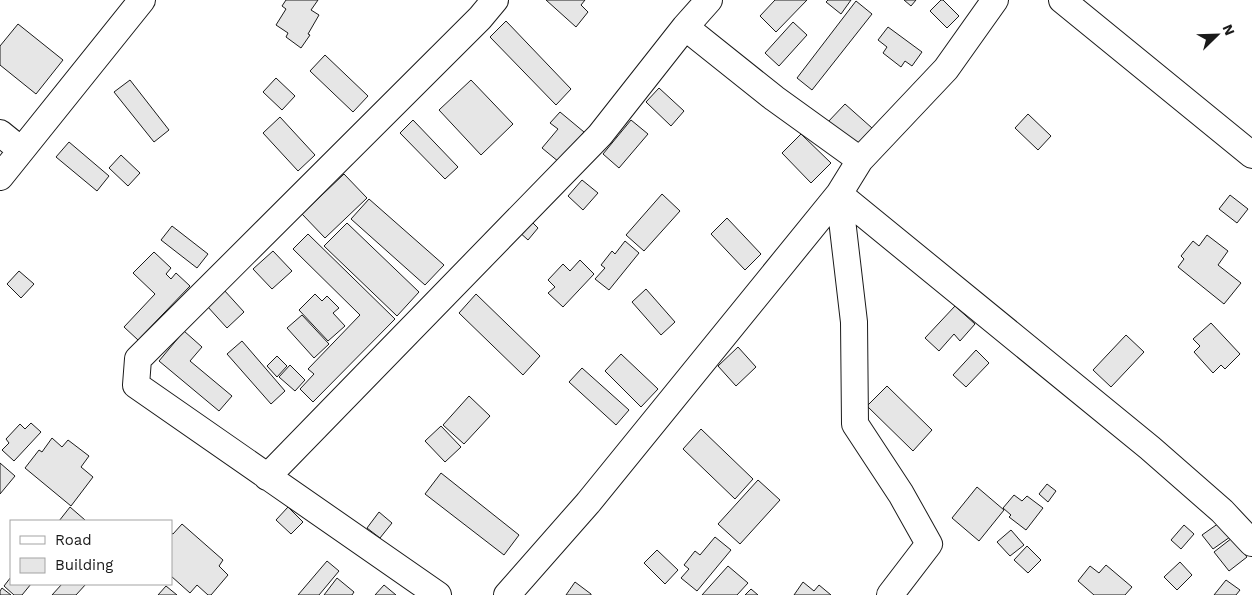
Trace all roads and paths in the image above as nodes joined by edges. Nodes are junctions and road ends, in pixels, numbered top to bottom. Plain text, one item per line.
1 (142, 0) edge
2 (495, 0) edge
3 (709, 0) edge
4 (995, 0) edge
5 (1062, 0) edge
6 (686, 27) junction
7 (0, 133) edge
8 (21, 150) junction
9 (1252, 155) edge
10 (860, 160) junction
11 (0, 177) edge
12 (839, 194) junction
13 (267, 477) junction
14 (1252, 543) edge
15 (438, 595) edge
16 (507, 595) edge
17 (890, 595) edge

1 - 8 street
2 - 13 street
3 - 6 street
4 - 10 street
5 - 9 street
6 - 10 street
6 - 13 street
7 - 8 street
8 - 11 street
10 - 12 street
12 - 14 street
12 - 16 street
12 - 17 street
13 - 15 street

